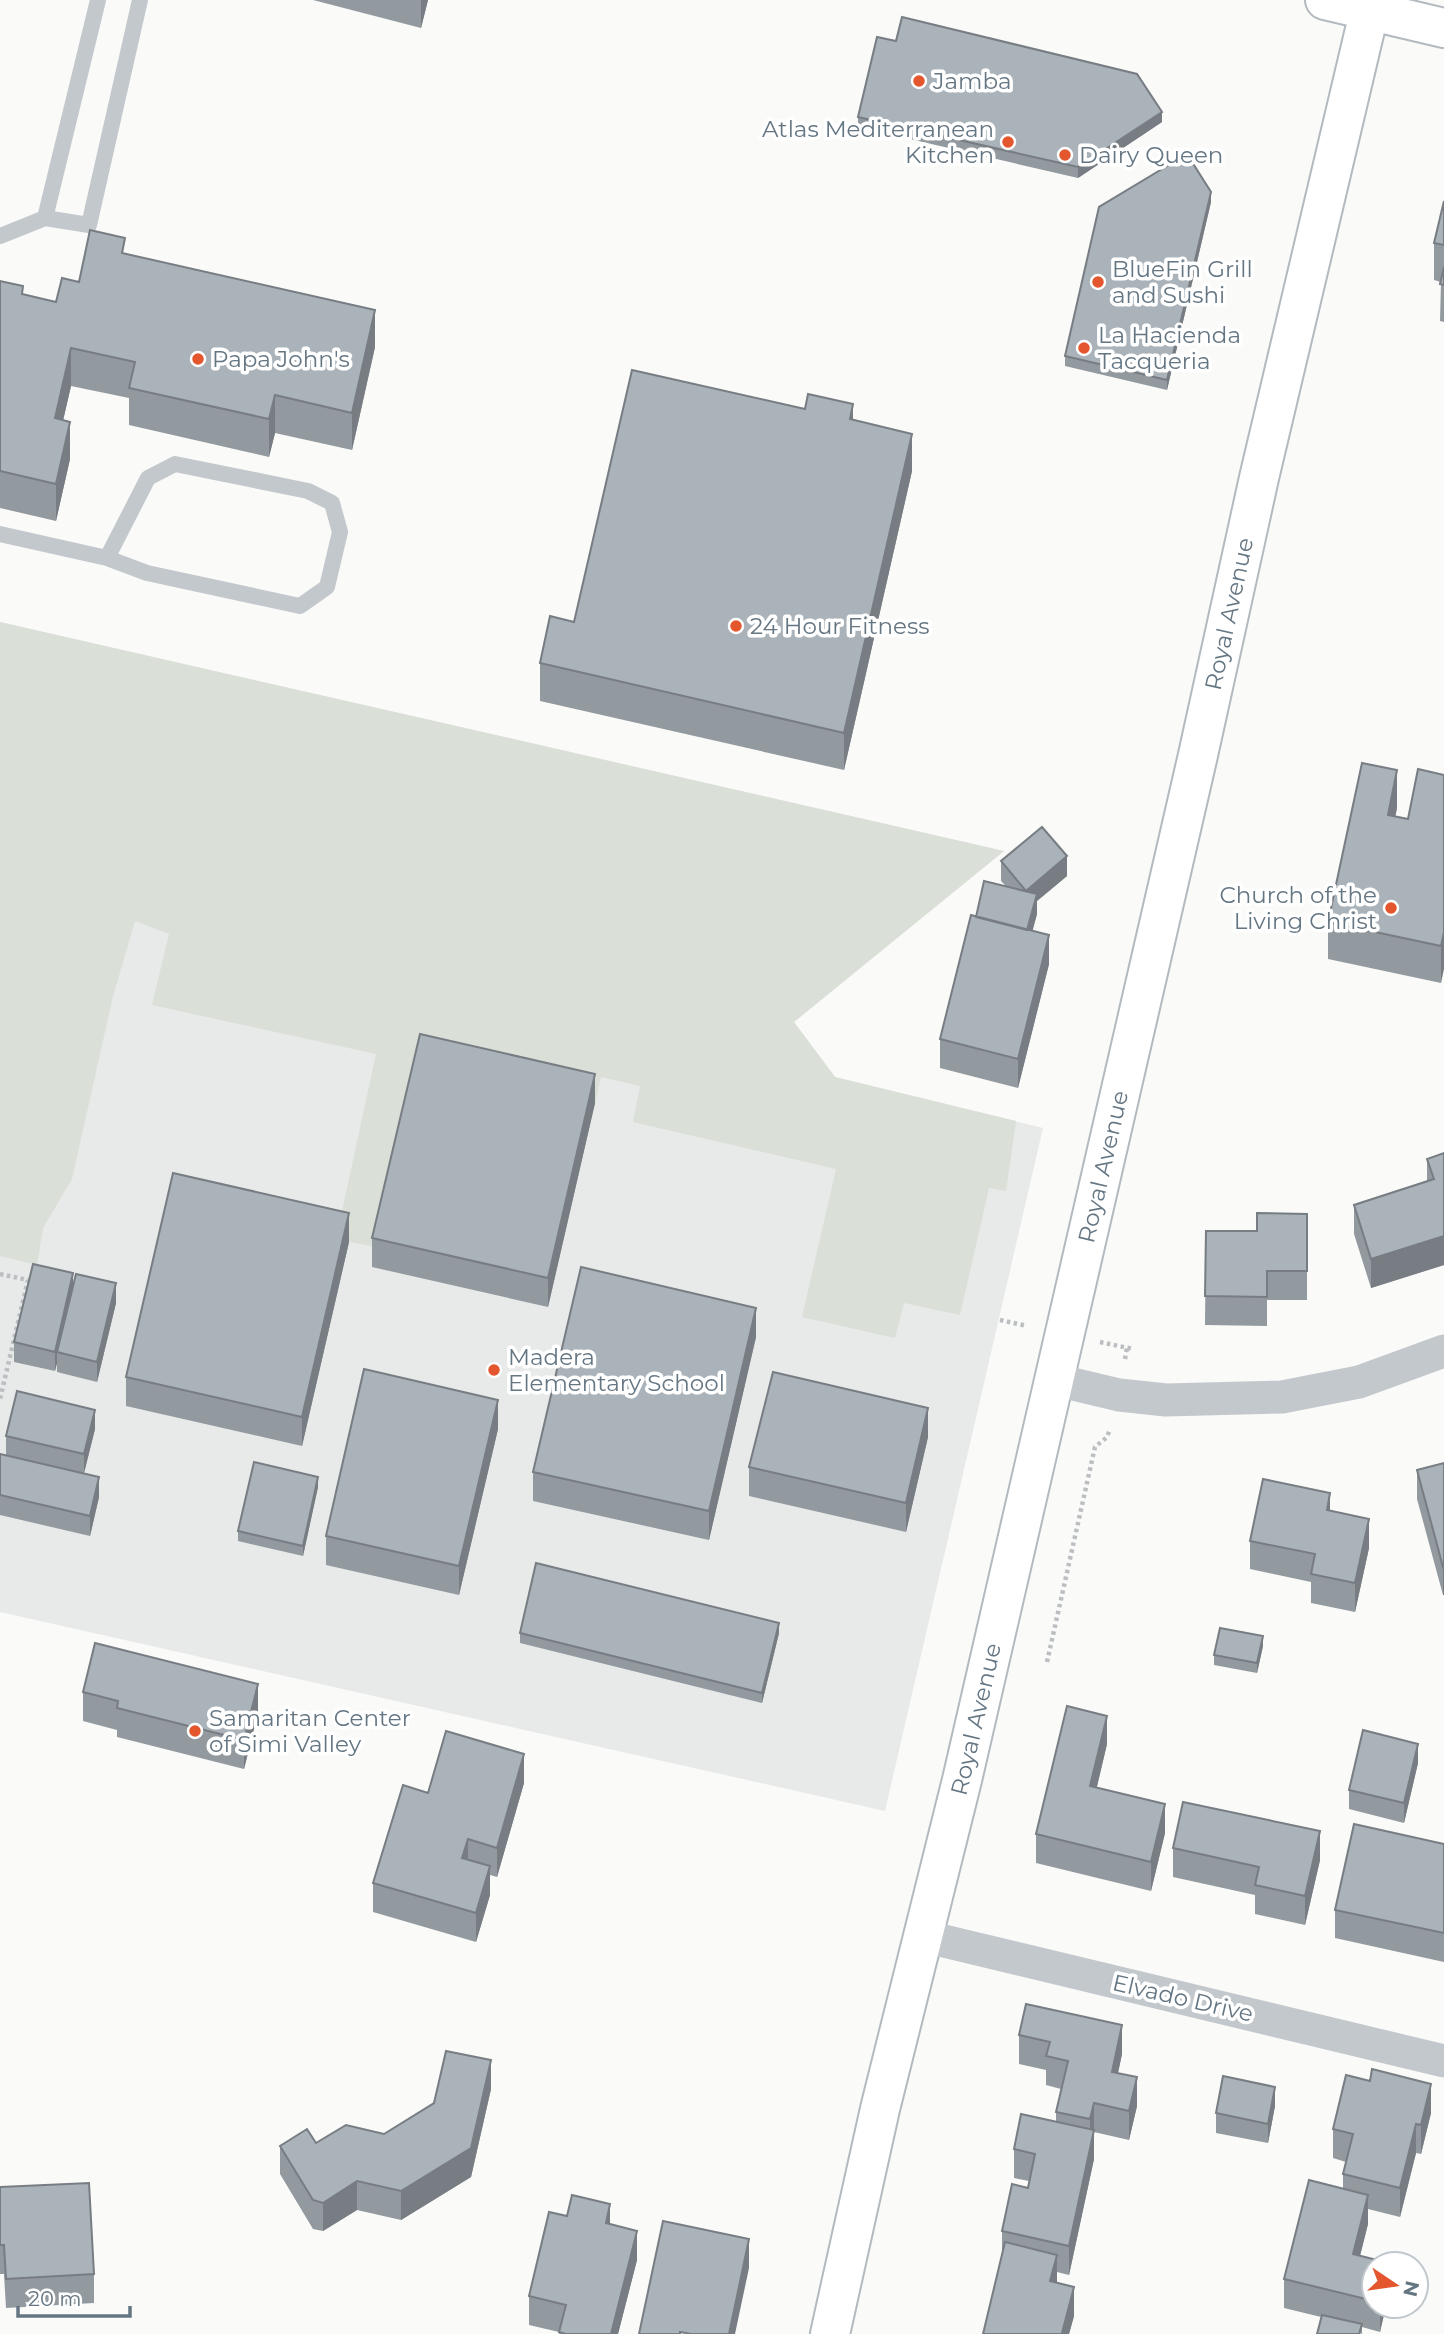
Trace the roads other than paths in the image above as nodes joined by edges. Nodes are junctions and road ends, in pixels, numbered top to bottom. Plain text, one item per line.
1 (98, 0) edge
2 (140, 0) edge
3 (1325, 0) edge
4 (1370, 5) edge
5 (1444, 28) edge
6 (45, 218) junction
7 (0, 236) edge
8 (0, 534) edge
9 (107, 558) junction
10 (1444, 1351) edge
11 (1052, 1379) junction
12 (923, 1936) junction
13 (1444, 2061) edge
14 (830, 2334) edge

1 - 6 lane
2 - 6 lane
3 - 4 main road
4 - 5 main road
4 - 11 main road, Royal Avenue
6 - 7 lane
8 - 9 lane
9 - 9 lane
10 - 11 street
11 - 12 main road, Royal Avenue
12 - 13 street, Elvado Drive
12 - 14 main road, Royal Avenue

